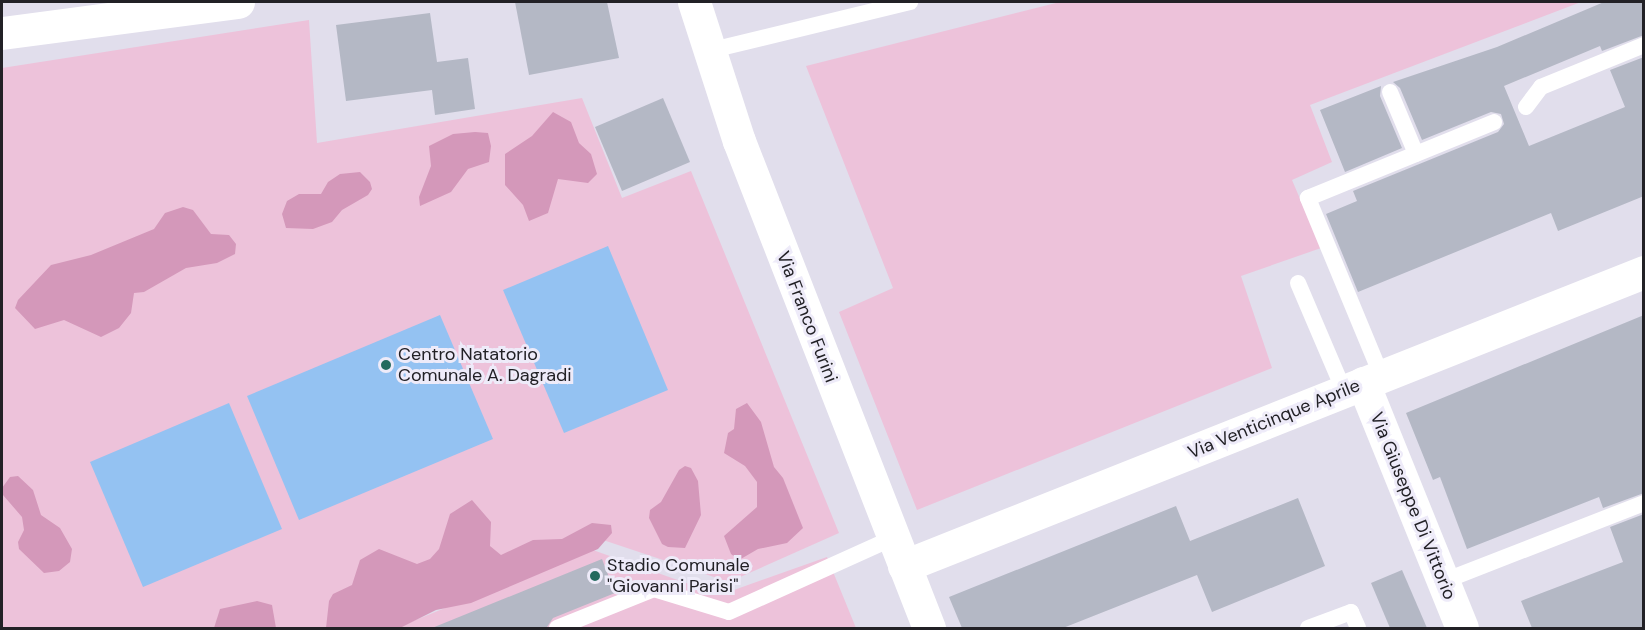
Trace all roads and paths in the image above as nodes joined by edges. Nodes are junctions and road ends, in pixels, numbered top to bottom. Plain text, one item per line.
1 (238, 2) edge
2 (694, 2) edge
3 (910, 2) edge
4 (2, 33) edge
5 (1644, 45) edge
6 (708, 51) junction
7 (1390, 92) dead end
8 (1526, 107) dead end
9 (1494, 122) dead end
10 (1416, 154) junction
11 (1644, 272) edge
12 (1298, 283) dead end
13 (1363, 384) junction
14 (1644, 504) edge
15 (899, 552) junction
16 (1444, 581) junction
17 (558, 628) edge
18 (929, 628) edge
19 (1308, 628) edge
20 (1358, 628) edge
21 (1462, 628) edge

1 - 4 street
2 - 6 street, Via Franco Furini
3 - 6 lane
5 - 8 lane
6 - 15 street, Via Franco Furini
7 - 10 lane
9 - 10 lane
10 - 13 lane
11 - 13 street, Via Venticinque Aprile
12 - 13 lane
13 - 15 street, Via Venticinque Aprile
13 - 16 street, Via Giuseppe Di Vittorio
14 - 16 lane
15 - 17 lane
15 - 18 street, Via Franco Furini
16 - 21 street, Via Giuseppe Di Vittorio
19 - 20 lane

